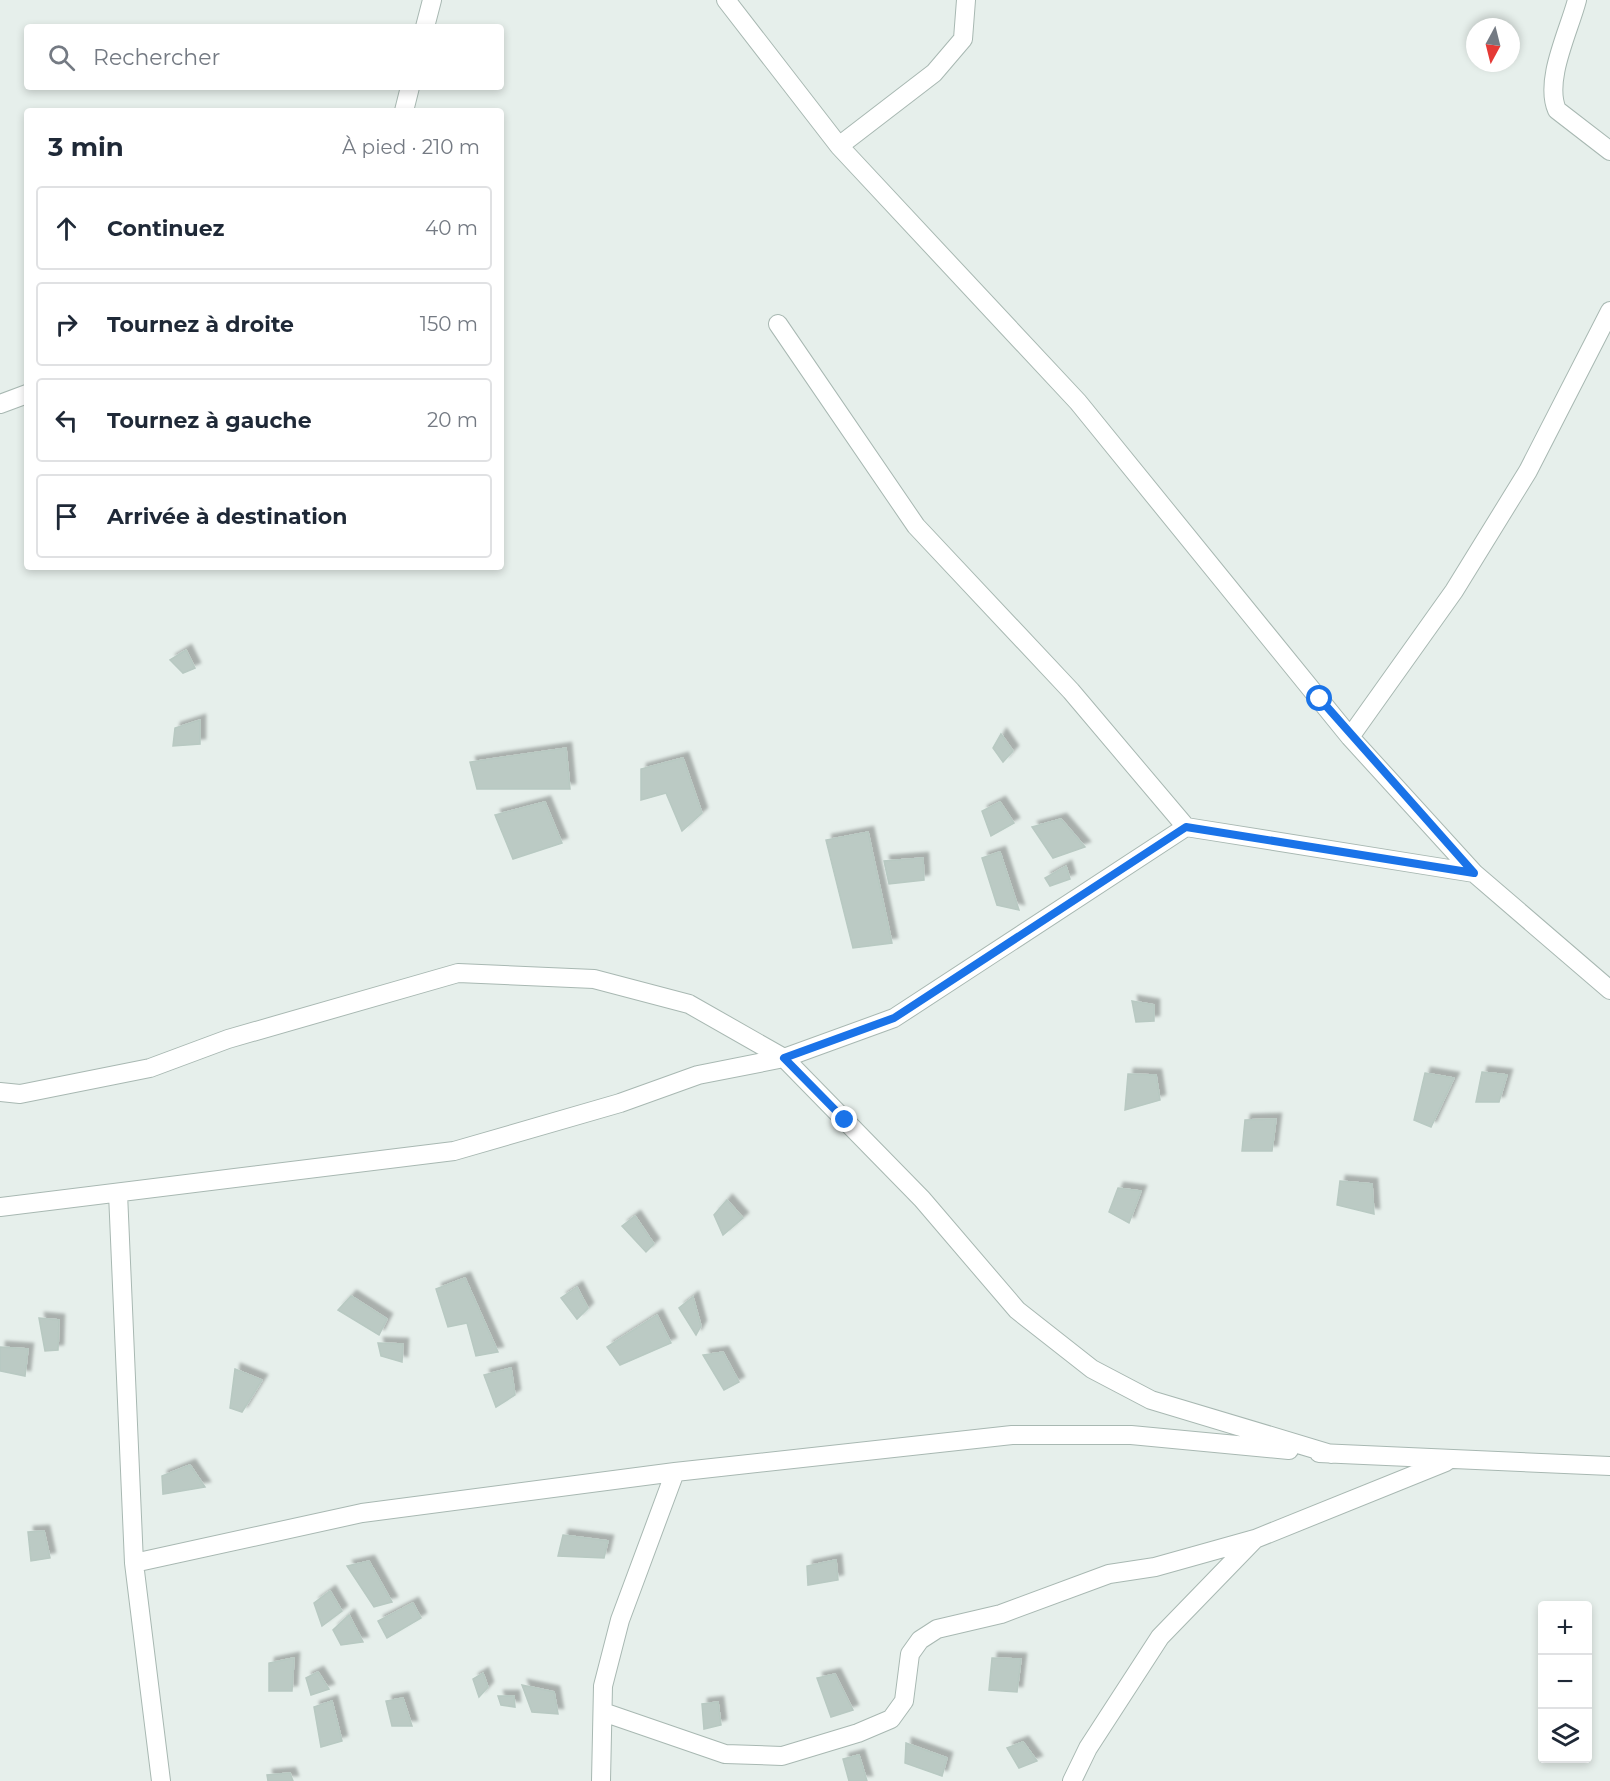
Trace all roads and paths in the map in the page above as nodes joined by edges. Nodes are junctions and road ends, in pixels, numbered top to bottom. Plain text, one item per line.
1 (432, 0) edge
2 (726, 0) edge
3 (966, 0) edge
4 (1577, 0) edge
5 (426, 24) edge
6 (409, 90) edge
7 (405, 108) edge
8 (839, 146) junction
9 (1610, 151) edge
10 (1610, 311) edge
11 (778, 324) dead end
12 (24, 395) edge
13 (0, 404) edge
14 (1350, 737) junction
15 (1186, 827) junction
16 (1474, 873) junction
17 (1610, 990) edge
18 (784, 1058) junction
19 (0, 1092) edge
20 (118, 1193) junction
21 (0, 1207) edge
22 (1331, 1454) junction
23 (1453, 1460) junction
24 (1610, 1466) edge
25 (675, 1472) junction
26 (1255, 1539) junction
27 (134, 1563) junction
28 (603, 1712) junction
29 (161, 1781) edge
30 (601, 1781) edge
31 (1072, 1781) edge

1 - 5 street
2 - 8 street
3 - 8 street
4 - 9 street
6 - 7 street
8 - 14 street
10 - 14 street
11 - 15 street
12 - 13 street
14 - 16 street
15 - 16 street
15 - 18 street
16 - 17 street
18 - 19 street
18 - 20 street
18 - 22 street
20 - 21 street
20 - 27 street
22 - 23 street
22 - 25 street
23 - 24 street
23 - 26 street
25 - 27 street
25 - 28 street
26 - 28 street
26 - 31 street
27 - 29 street
28 - 30 street

